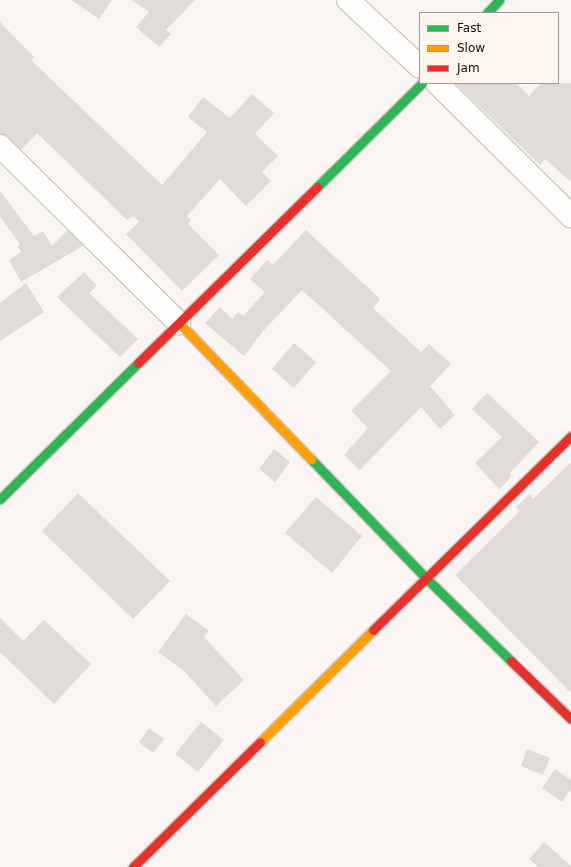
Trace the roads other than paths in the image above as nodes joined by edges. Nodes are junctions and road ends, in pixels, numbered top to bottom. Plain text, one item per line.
1 (348, 0) edge
2 (499, 0) edge
3 (488, 12) edge
4 (419, 66) edge
5 (421, 84) edge
6 (438, 84) edge
7 (0, 146) edge
8 (571, 216) edge
9 (179, 323) junction
10 (571, 436) edge
11 (0, 499) edge
12 (426, 578) junction
13 (571, 719) edge
14 (133, 867) edge

1 - 4 street
2 - 3 street
5 - 9 street
6 - 8 street
7 - 9 street
9 - 11 street
9 - 12 street
10 - 12 street
12 - 13 street
12 - 14 street

